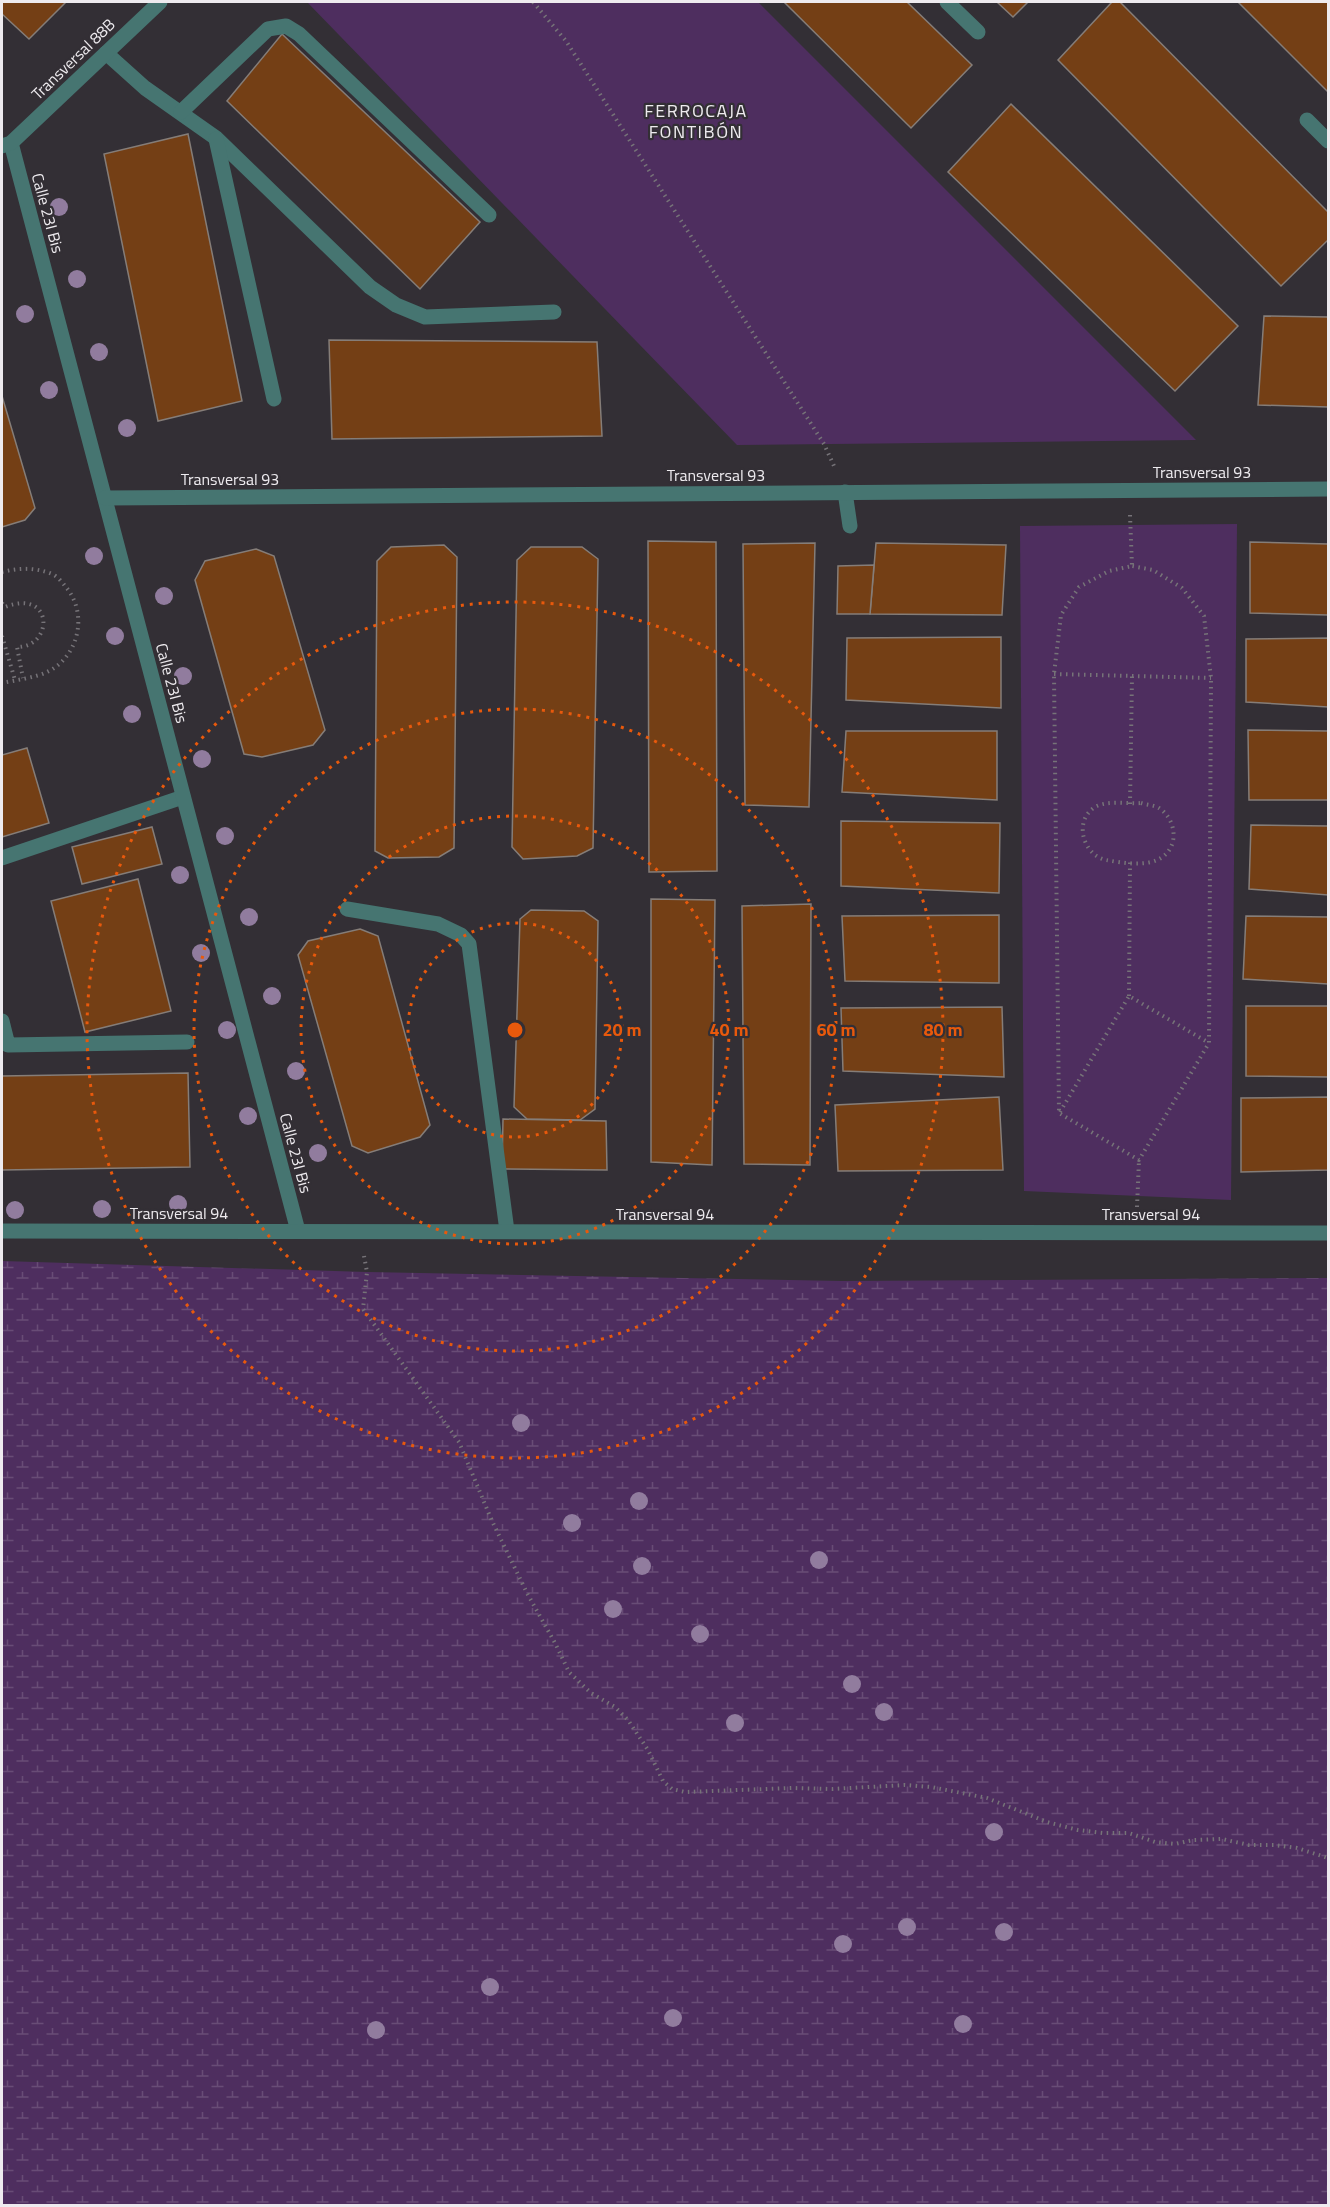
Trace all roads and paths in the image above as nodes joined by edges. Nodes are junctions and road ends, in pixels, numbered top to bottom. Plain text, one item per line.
1 (160, 2) edge
2 (533, 2) edge
3 (947, 2) edge
4 (978, 32) dead end
5 (106, 53) junction
6 (181, 112) junction
7 (1307, 120) dead end
8 (216, 138) junction
9 (1329, 141) edge
10 (6, 145) edge
11 (489, 215) dead end
12 (554, 312) dead end
13 (274, 399) dead end
14 (1329, 489) edge
15 (1130, 490) junction
16 (845, 492) junction
17 (105, 498) junction
18 (850, 526) dead end
19 (1132, 566) junction
20 (2, 572) edge
21 (2, 603) edge
22 (2, 636) edge
23 (1054, 674) junction
24 (1132, 675) junction
25 (23, 678) junction
26 (1211, 678) junction
27 (15, 680) junction
28 (2, 683) edge
29 (183, 797) junction
30 (1130, 804) junction
31 (2, 858) edge
32 (1130, 862) junction
33 (347, 909) dead end
34 (1130, 996) junction
35 (2, 1021) edge
36 (187, 1042) dead end
37 (1209, 1043) junction
38 (1059, 1113) junction
39 (1139, 1160) junction
40 (2, 1231) edge
41 (298, 1231) junction
42 (359, 1231) junction
43 (507, 1232) junction
44 (1136, 1232) junction
45 (1329, 1233) edge
46 (1329, 1858) edge

1 - 5 street, Transversal 88B
2 - 16 path
3 - 4 street
5 - 6 street
5 - 10 street, Transversal 88B
6 - 8 street
6 - 11 street
7 - 9 street
8 - 12 street
8 - 13 street
10 - 17 street, Calle 23I Bis
14 - 15 street, Transversal 93
15 - 16 street, Transversal 93
15 - 19 path
16 - 17 street, Transversal 93
16 - 18 street
17 - 29 street, Calle 23I Bis
19 - 23 path
19 - 26 path
20 - 25 path
21 - 25 path
22 - 27 path
23 - 24 path
23 - 38 path
24 - 26 path
24 - 30 path
25 - 27 path
26 - 37 path
27 - 28 path
29 - 31 street
29 - 41 street, Calle 23I Bis
30 - 32 path
30 - 32 path
32 - 34 path
33 - 43 street
34 - 37 path
34 - 38 path
35 - 36 street
37 - 39 path
38 - 39 path
39 - 44 path
40 - 41 street, Transversal 94
41 - 42 street, Transversal 94
42 - 43 street, Transversal 94
42 - 46 path
43 - 44 street, Transversal 94
44 - 45 street, Transversal 94

